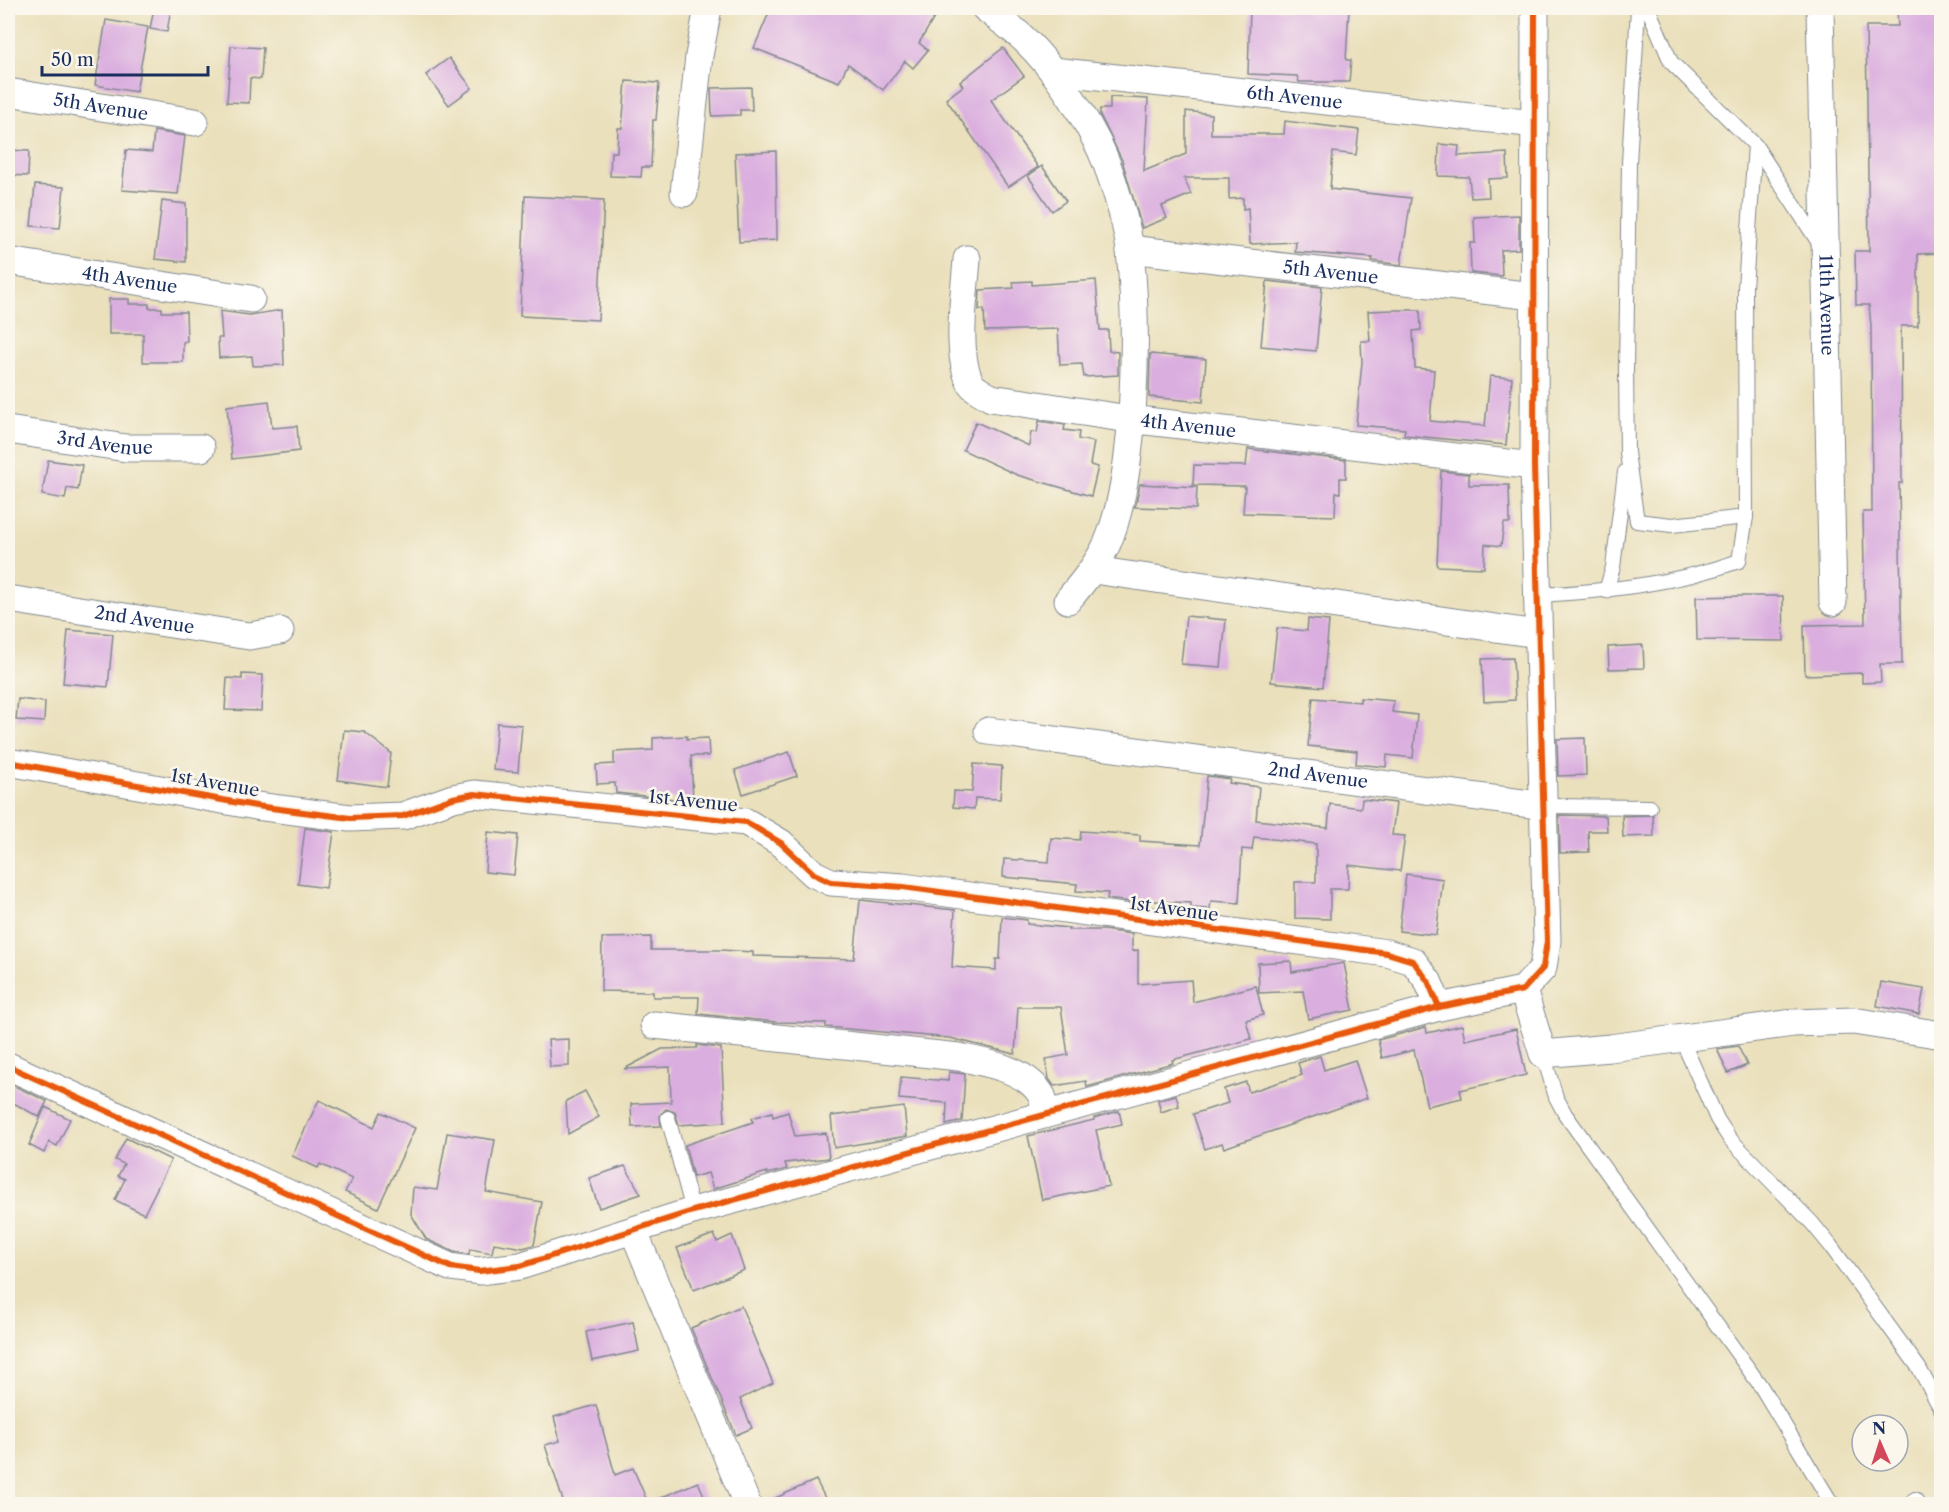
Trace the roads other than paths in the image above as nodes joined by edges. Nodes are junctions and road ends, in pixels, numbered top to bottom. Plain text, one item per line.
1 (708, 8) edge
2 (985, 8) edge
3 (1535, 8) edge
4 (1638, 8) edge
5 (1648, 8) edge
6 (1820, 8) edge
7 (1053, 71) junction
8 (8, 92) edge
9 (195, 122) dead end
10 (1535, 124) junction
11 (1755, 145) junction
12 (684, 193) dead end
13 (1130, 249) junction
14 (1825, 251) junction
15 (967, 259) dead end
16 (8, 261) edge
17 (1534, 296) junction
18 (251, 299) dead end
19 (1130, 419) junction
20 (8, 430) edge
21 (201, 448) dead end
22 (1627, 453) junction
23 (1534, 466) junction
24 (1746, 517) junction
25 (1093, 570) junction
26 (1606, 591) junction
27 (1539, 595) junction
28 (8, 599) edge
29 (1068, 600) dead end
30 (1833, 602) dead end
31 (280, 631) dead end
32 (1538, 634) junction
33 (988, 731) dead end
34 (8, 762) edge
35 (1545, 806) junction
36 (1650, 807) dead end
37 (1523, 990) junction
38 (1439, 1007) junction
39 (654, 1025) dead end
40 (1941, 1035) edge
41 (1681, 1038) junction
42 (1543, 1054) junction
43 (8, 1066) edge
44 (1045, 1114) junction
45 (668, 1118) dead end
46 (693, 1211) junction
47 (634, 1232) junction
48 (1941, 1412) edge
49 (747, 1504) edge
50 (1832, 1504) edge

1 - 12 street
2 - 7 street
3 - 10 street
4 - 22 lane
5 - 11 lane
6 - 14 street, 11th Avenue
7 - 10 street, 6th Avenue
7 - 13 street
8 - 9 street, 5th Avenue
10 - 17 street
11 - 14 lane
11 - 24 lane
13 - 17 street, 5th Avenue
13 - 19 street
14 - 30 street, 11th Avenue
15 - 19 street, 4th Avenue
16 - 18 street, 4th Avenue
17 - 23 street
19 - 23 street, 4th Avenue
19 - 25 street
20 - 21 street, 3rd Avenue
22 - 24 lane
22 - 26 lane
23 - 27 street
24 - 26 lane
25 - 29 street
25 - 32 street
26 - 27 lane
27 - 32 street
28 - 31 street, 2nd Avenue
32 - 35 street
33 - 35 street, 2nd Avenue
34 - 38 street, 1st Avenue
35 - 36 lane, 2nd Avenue
35 - 37 street
37 - 38 street
37 - 42 street
38 - 44 street
39 - 44 street
40 - 41 street
41 - 42 street
41 - 48 lane
42 - 50 lane
43 - 47 street
44 - 46 street
45 - 46 lane
46 - 47 street
47 - 49 street

